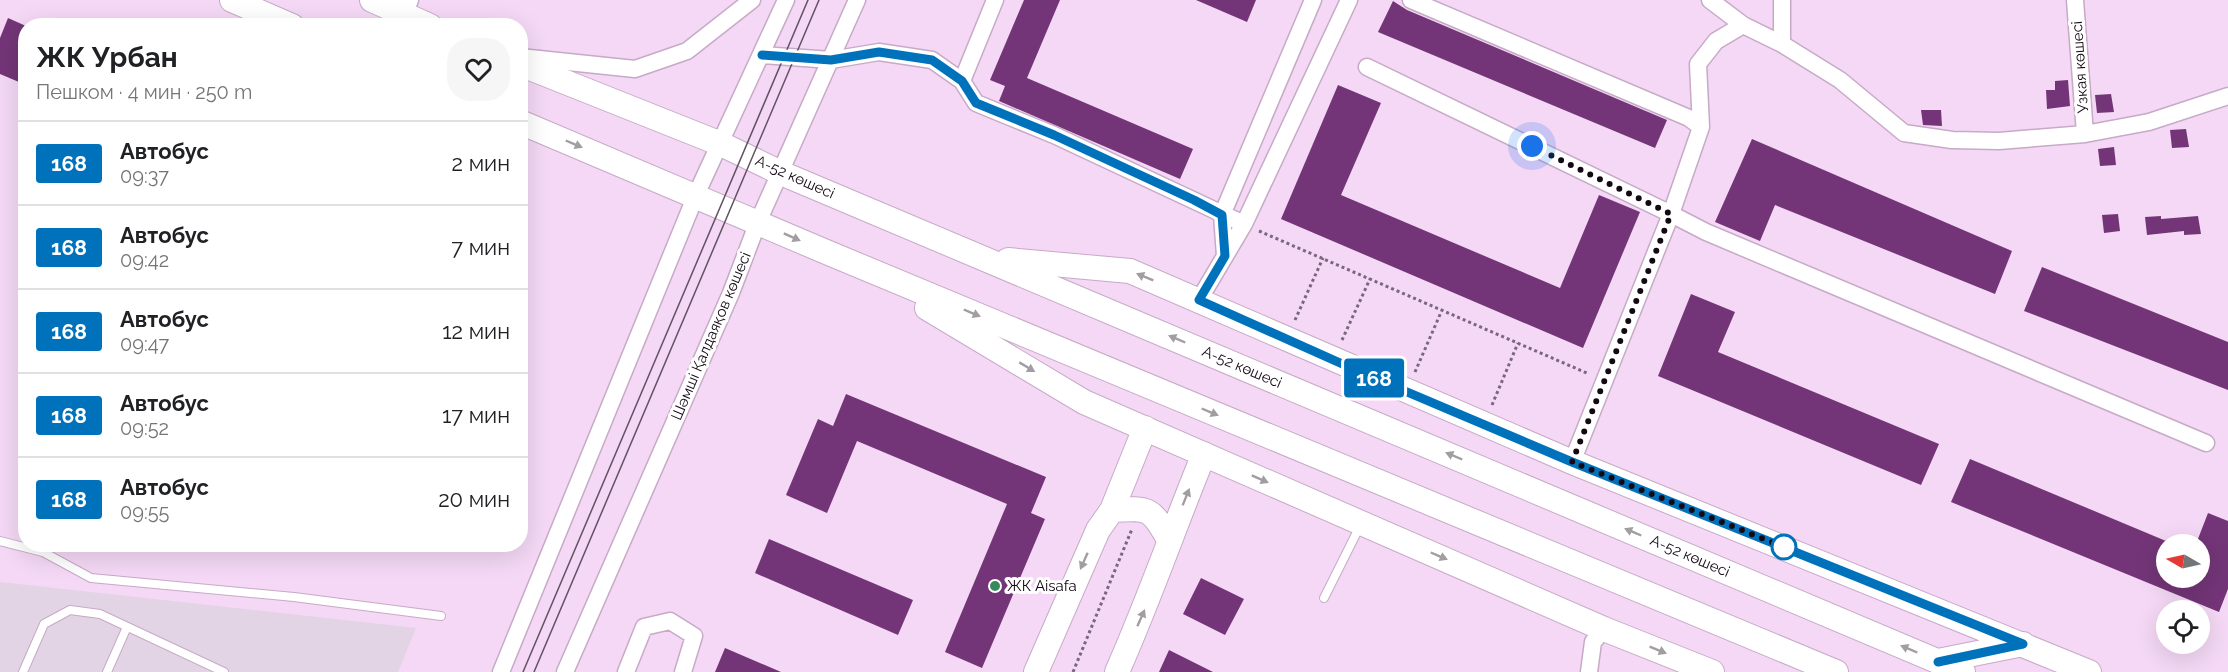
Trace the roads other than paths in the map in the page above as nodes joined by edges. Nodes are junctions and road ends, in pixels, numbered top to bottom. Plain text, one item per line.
1 (232, 0) edge
2 (372, 0) edge
3 (752, 0) edge
4 (786, 0) edge
5 (857, 0) edge
6 (995, 0) edge
7 (1313, 0) edge
8 (1349, 0) edge
9 (1411, 0) edge
10 (1710, 0) edge
11 (1782, 0) edge
12 (2075, 0) edge
13 (407, 7) edge
14 (274, 18) edge
15 (420, 18) edge
16 (1743, 25) junction
17 (1782, 44) junction
18 (762, 55) junction
19 (528, 58) edge
20 (831, 60) junction
21 (528, 67) edge
22 (1367, 67) dead end
23 (962, 81) junction
24 (2228, 96) edge
25 (528, 125) edge
26 (1701, 127) junction
27 (2085, 134) junction
28 (721, 144) junction
29 (781, 173) junction
30 (696, 195) junction
31 (1671, 214) junction
32 (1222, 215) junction
33 (758, 222) junction
34 (1244, 224) junction
35 (831, 254) junction
36 (1225, 256) junction
37 (987, 258) junction
38 (1199, 300) junction
39 (1145, 428) junction
40 (2206, 442) dead end
41 (1204, 454) junction
42 (1572, 462) junction
43 (1112, 510) junction
44 (1361, 523) junction
45 (1169, 540) junction
46 (0, 541) edge
47 (18, 546) edge
48 (43, 552) edge
49 (1324, 598) dead end
50 (441, 616) dead end
51 (127, 627) junction
52 (1604, 629) junction
53 (2023, 644) junction
54 (1938, 662) junction
55 (23, 672) edge
56 (107, 672) edge
57 (224, 672) edge
58 (501, 672) edge
59 (565, 672) edge
60 (626, 672) edge
61 (683, 672) edge
62 (1036, 672) edge
63 (1118, 672) edge
64 (1589, 672) edge
65 (1712, 672) edge
66 (1836, 672) edge
67 (1963, 672) edge
68 (2089, 672) edge

1 - 14 main road
2 - 13 main road
3 - 19 street
4 - 18 street
5 - 20 street, Шәмші Қалдаяқов көшесі
6 - 23 street
7 - 32 street
8 - 34 street
9 - 26 street
10 - 16 street
11 - 17 street
12 - 27 street, Узкая көшесі
13 - 15 main road
16 - 17 street
16 - 26 street
17 - 27 street
18 - 20 street
18 - 28 street
20 - 23 street
20 - 29 street, Шәмші Қалдаяқов көшесі
21 - 28 main road, А-52 көшесі
22 - 31 street
23 - 32 street
24 - 27 street
25 -> 30 main road
26 - 31 street
28 - 29 main road, А-52 көшесі
28 - 30 street
29 - 33 street, Шәмші Қалдаяқов көшесі
29 - 37 main road, А-52 көшесі
30 - 33 main road
30 - 58 street
31 - 40 street
31 - 42 street
32 - 34 street
32 - 36 street
33 -> 35 main road
33 - 59 street, Шәмші Қалдаяқов көшесі
34 - 36 street
35 -> 39 main road
35 -> 66 main road
36 - 38 street
38 -> 37 main road
54 -> 37 main road, А-52 көшесі
38 - 42 main road
39 - 41 main road
39 - 43 main road
41 -> 44 main road
45 -> 41 main road
42 - 53 main road
43 - 45 main road
43 -> 62 main road
44 - 49 lane
44 -> 52 main road
63 -> 45 main road
46 - 47 lane
48 - 50 lane
51 - 55 lane
51 - 56 lane
51 - 57 lane
52 - 64 street
52 -> 65 main road
53 - 54 main road
53 - 68 main road
54 - 67 main road, А-52 көшесі
60 - 61 street

